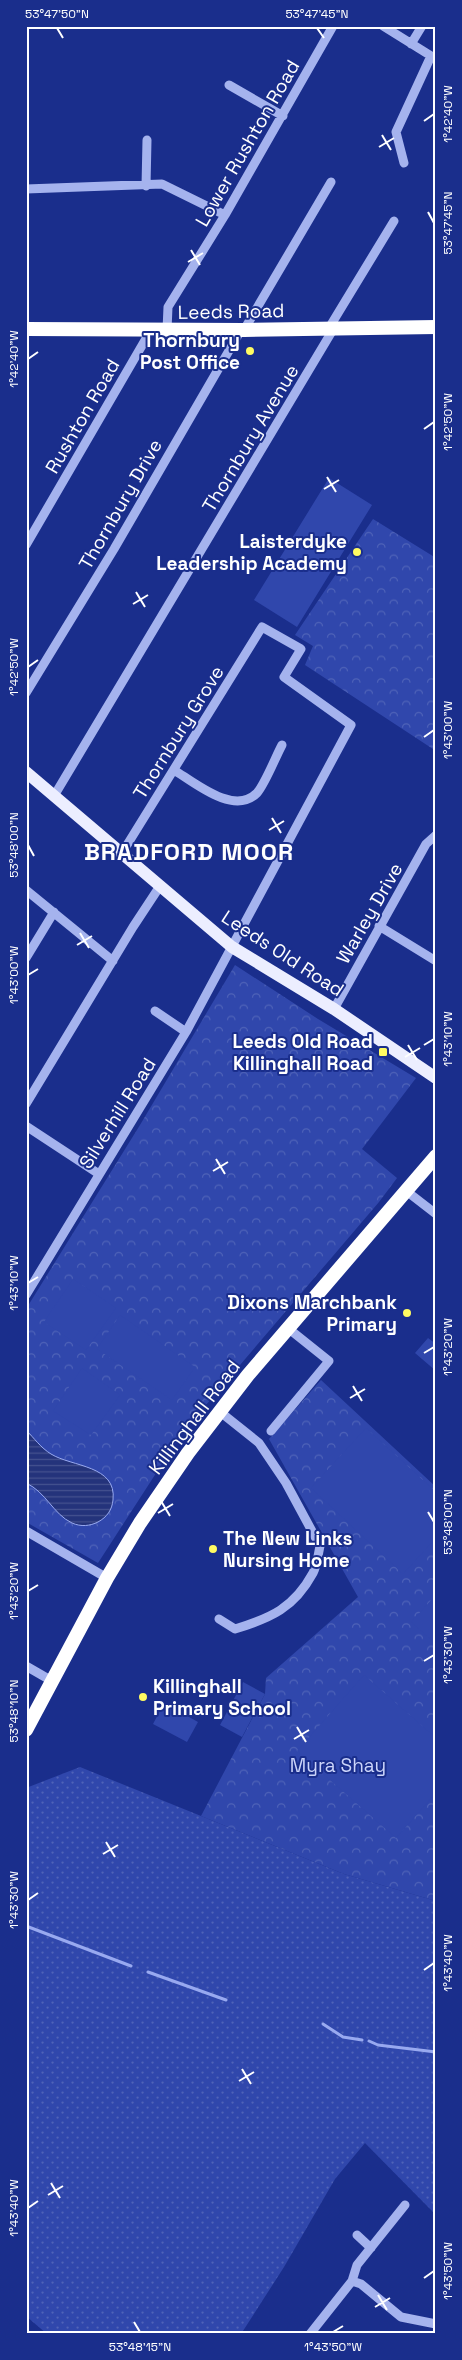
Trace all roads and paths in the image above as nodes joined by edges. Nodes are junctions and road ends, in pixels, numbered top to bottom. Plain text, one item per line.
1 (333, 26) edge
2 (383, 26) edge
3 (422, 26) edge
4 (411, 44) junction
5 (433, 58) edge
6 (229, 85) dead end
7 (283, 116) junction
8 (147, 140) dead end
9 (404, 163) dead end
10 (331, 182) dead end
11 (146, 186) junction
12 (26, 188) edge
13 (225, 215) junction
14 (394, 221) dead end
15 (436, 327) edge
16 (331, 328) junction
17 (26, 329) edge
18 (151, 330) junction
19 (168, 330) junction
20 (242, 330) junction
21 (26, 545) edge
22 (262, 627) joint
23 (26, 694) edge
24 (282, 744) dead end
25 (174, 770) junction
26 (26, 772) edge
27 (54, 796) junction
28 (436, 835) edge
29 (122, 854) junction
30 (160, 886) junction
31 (26, 890) edge
32 (54, 912) junction
33 (379, 926) junction
34 (232, 947) junction
35 (26, 958) edge
36 (113, 961) junction
37 (436, 961) edge
38 (334, 1009) junction
39 (155, 1011) dead end
40 (186, 1032) junction
41 (436, 1078) edge
42 (26, 1104) edge
43 (26, 1126) edge
44 (436, 1156) edge
45 (98, 1174) junction
46 (405, 1190) junction
47 (436, 1214) edge
48 (28, 1288) edge
49 (289, 1329) junction
50 (219, 1412) junction
51 (271, 1431) dead end
52 (26, 1531) edge
53 (107, 1578) junction
54 (219, 1619) dead end
55 (26, 1666) edge
56 (52, 1681) junction
57 (26, 1730) edge
58 (405, 2205) dead end
59 (357, 2235) dead end
60 (370, 2248) junction
61 (352, 2281) junction
62 (436, 2324) edge
63 (310, 2334) edge

1 - 7 street, Lower Rushton Road
2 - 4 street
3 - 4 street
4 - 5 street
5 - 9 street
6 - 7 street
7 - 13 street, Lower Rushton Road
8 - 11 street
10 - 20 street, Thornbury Drive
11 - 12 street
11 - 13 street
13 - 19 street, Lower Rushton Road
14 - 16 street, Thornbury Avenue
15 - 16 highway, Leeds Road
16 - 20 highway, Leeds Road
16 - 27 street, Thornbury Avenue
17 - 18 highway, Leeds Road
18 - 19 highway, Leeds Road
18 - 21 street, Rushton Road
19 - 20 highway, Leeds Road
20 - 23 street, Thornbury Drive
22 - 25 street, Thornbury Grove
22 - 34 street, Silverhill Road
24 - 25 street
25 - 29 street, Thornbury Grove
26 - 27 main road, Leeds Old Road
27 - 29 main road, Leeds Old Road
28 - 33 street, Warley Drive
29 - 30 main road, Leeds Old Road
30 - 34 main road, Leeds Old Road
30 - 36 street
31 - 32 street
32 - 35 street
32 - 36 street
33 - 37 street
33 - 38 street, Warley Drive
34 - 38 main road, Leeds Old Road
34 - 40 street, Silverhill Road
36 - 42 street
38 - 41 main road, Leeds Old Road
39 - 40 street
40 - 45 street, Silverhill Road
43 - 45 street
44 - 46 highway, Killinghall Road
45 - 48 street, Silverhill Road
46 - 47 street
46 - 49 highway, Killinghall Road
49 - 50 highway, Killinghall Road
49 - 51 street
50 - 53 highway, Killinghall Road
50 - 54 street
52 - 53 street
53 - 56 highway, Killinghall Road
55 - 56 street
56 - 57 highway, Killinghall Road
58 - 60 street
59 - 60 street
60 - 61 street
61 - 62 street
61 - 63 street

